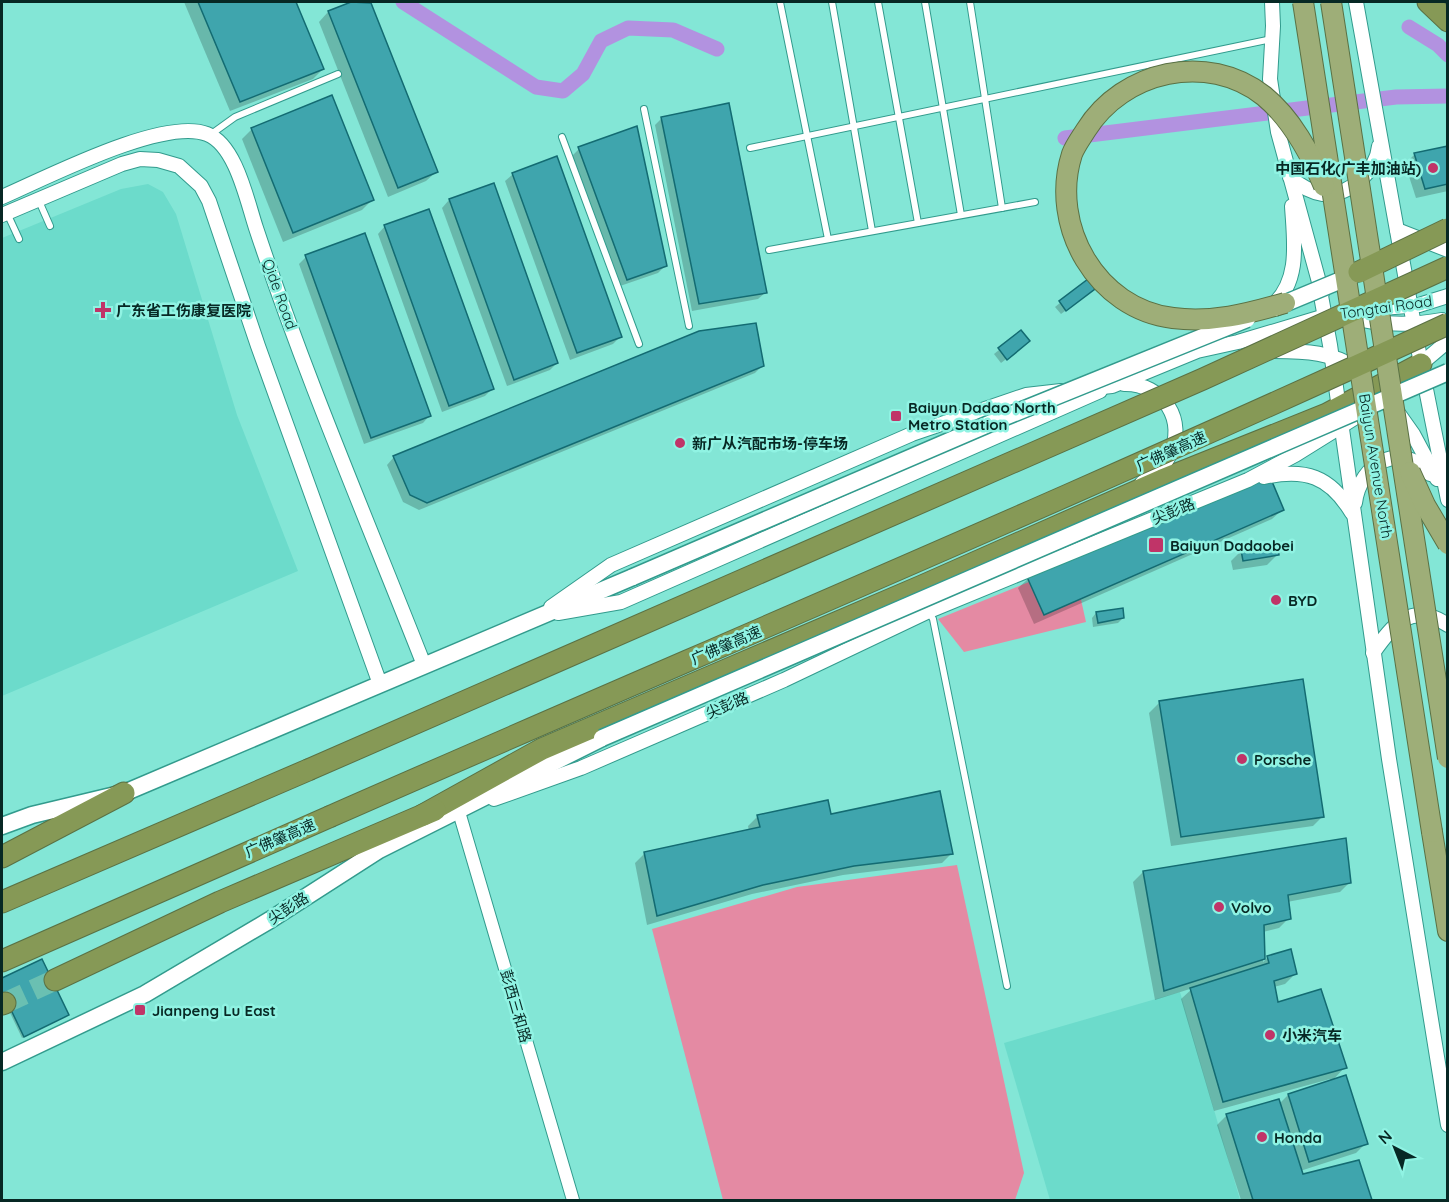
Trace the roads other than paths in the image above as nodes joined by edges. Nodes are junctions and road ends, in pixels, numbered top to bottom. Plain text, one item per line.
1 (780, 2) edge
2 (831, 2) edge
3 (878, 2) edge
4 (925, 2) edge
5 (970, 2) edge
6 (1272, 2) edge
7 (1302, 2) edge
8 (1331, 2) edge
9 (1356, 2) edge
10 (1428, 2) edge
11 (1448, 21) edge
12 (1272, 39) junction
13 (338, 74) dead end
14 (986, 99) junction
15 (943, 108) junction
16 (644, 109) dead end
17 (899, 117) junction
18 (854, 127) junction
19 (210, 135) junction
20 (1379, 135) junction
21 (808, 136) junction
22 (562, 137) dead end
23 (750, 148) dead end
24 (1290, 177) junction
25 (2, 197) edge
26 (38, 200) junction
27 (1035, 201) dead end
28 (1002, 207) junction
29 (1336, 213) junction
30 (4, 214) edge
31 (961, 215) junction
32 (918, 223) junction
33 (50, 226) dead end
34 (1448, 228) edge
35 (1397, 230) junction
36 (872, 231) junction
37 (1448, 236) edge
38 (19, 239) dead end
39 (828, 239) junction
40 (769, 250) dead end
41 (1448, 250) edge
42 (1448, 267) edge
43 (1359, 272) junction
44 (1319, 285) junction
45 (1448, 296) edge
46 (1285, 303) junction
47 (1410, 306) junction
48 (1341, 314) junction
49 (1325, 316) junction
50 (1448, 320) edge
51 (1414, 324) junction
52 (1448, 324) edge
53 (689, 326) dead end
54 (1448, 341) edge
55 (639, 344) dead end
56 (1197, 351) junction
57 (1421, 364) junction
58 (1446, 373) edge
59 (1112, 386) junction
60 (1398, 441) junction
61 (1248, 480) junction
62 (1127, 495) junction
63 (1448, 501) edge
64 (1354, 517) junction
65 (1448, 544) edge
66 (929, 611) junction
67 (536, 617) junction
68 (1448, 625) edge
69 (1373, 653) junction
70 (424, 665) junction
71 (380, 684) junction
72 (602, 738) junction
73 (1448, 758) edge
74 (124, 793) junction
75 (459, 812) junction
76 (423, 815) junction
77 (2, 826) edge
78 (2, 857) edge
79 (2, 902) edge
80 (1448, 931) edge
81 (2, 961) edge
82 (55, 980) tunnel mouth
83 (1007, 986) dead end
84 (2, 1062) edge
85 (1448, 1125) edge
86 (573, 1200) edge

1 - 21 lane
2 - 18 lane
3 - 17 lane
4 - 15 lane
5 - 14 lane
6 - 12 street
7 - 29 highway, Baiyun Avenue North, bridge
8 - 60 highway, Baiyun Avenue North, bridge
9 - 20 street
10 - 11 highway
12 - 14 lane
12 - 24 street, bridge
13 - 19 lane
14 - 15 lane
14 - 28 lane
15 - 17 lane
15 - 31 lane
16 - 53 lane
17 - 18 lane
17 - 32 lane
18 - 21 lane
18 - 36 lane
19 - 25 street
19 - 70 street, Qide Road
20 - 24 street
20 - 35 street
21 - 23 lane
21 - 39 lane
22 - 55 lane
24 - 44 street
24 - 56 street
26 - 30 street
26 - 33 lane
26 - 71 street
27 - 28 lane
28 - 31 lane
29 - 46 highway, bridge
29 - 80 highway, Baiyun Avenue North, bridge
30 - 38 lane
31 - 32 lane
32 - 36 lane
34 - 43 highway, bridge
35 - 41 street
35 - 47 street
36 - 39 lane
37 - 43 main road, bridge
39 - 40 lane
42 - 79 highway, bridge
43 - 46 main road, bridge
44 - 48 street
44 - 49 street
45 - 47 street, Tongtai Road
46 - 67 main road, bridge
47 - 48 street, Tongtai Road
47 - 51 street
48 - 49 street, Tongtai Road
48 - 51 street
49 - 56 street
49 - 64 street
50 - 51 street
51 - 57 street
52 - 81 highway, 广佛肇高速, bridge
54 - 57 street, 尖彭路
56 - 59 street
56 - 63 street
57 - 61 street, 尖彭路
57 - 62 highway
57 - 63 street
58 - 72 main road, bridge
59 - 62 street
59 - 67 street
59 - 67 street
60 - 65 highway, bridge
60 - 73 highway, Baiyun Avenue North, bridge
61 - 64 street
61 - 66 street, 尖彭路
62 - 76 highway
63 - 64 street
64 - 69 street
66 - 75 street, 尖彭路
66 - 83 lane
67 - 70 main road
68 - 69 street
69 - 85 street
70 - 71 main road
71 - 74 main road
72 - 75 main road
72 - 76 highway
74 - 77 main road
74 - 78 highway
75 - 84 main road, 尖彭路
75 - 86 street, 彭西三和路
76 - 82 highway

